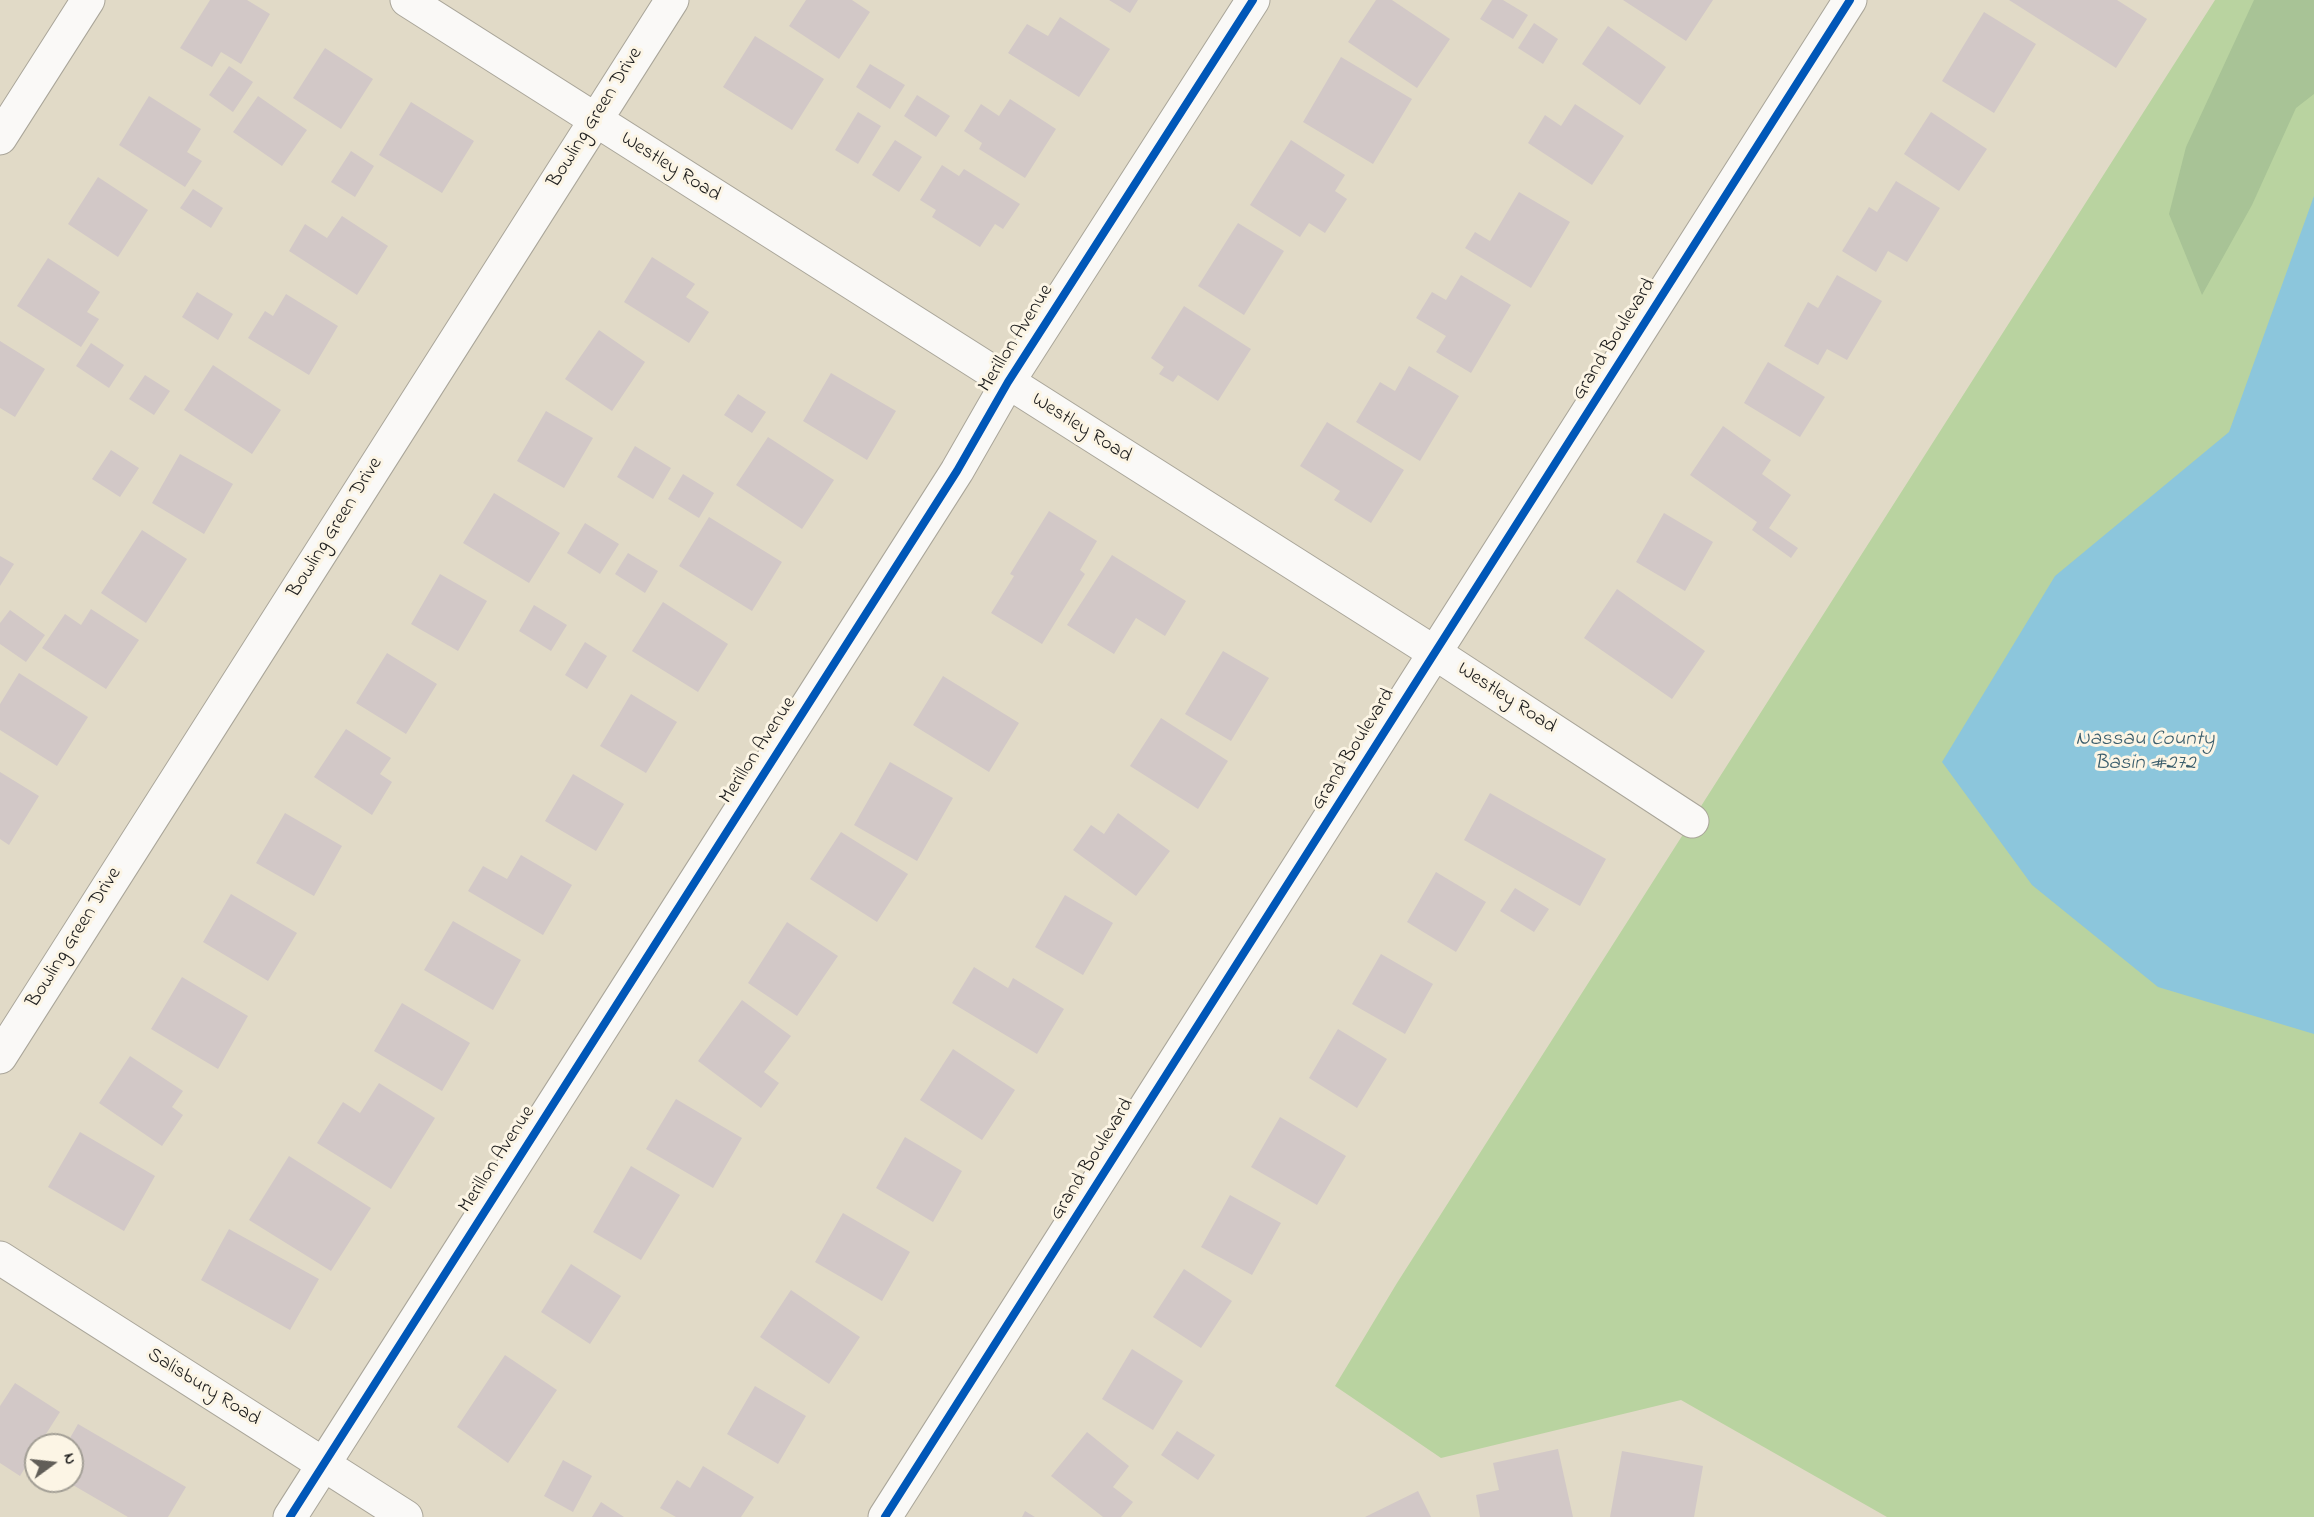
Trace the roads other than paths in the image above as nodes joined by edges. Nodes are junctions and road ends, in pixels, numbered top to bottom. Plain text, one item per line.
1 (88, 0) edge
2 (407, 0) edge
3 (672, 0) edge
4 (1253, 0) edge
5 (1850, 0) edge
6 (595, 120) junction
7 (0, 138) edge
8 (1008, 382) junction
9 (1435, 653) junction
10 (1692, 821) dead end
11 (0, 1057) edge
12 (0, 1258) edge
13 (324, 1464) junction
14 (290, 1517) edge
15 (406, 1517) edge
16 (885, 1517) edge

1 - 7 street
2 - 6 street, Westley Road
3 - 6 street, Bowling Green Drive
4 - 8 street, Merillon Avenue
5 - 9 street, Grand Boulevard
6 - 8 street, Westley Road
6 - 11 street, Bowling Green Drive
8 - 9 street, Westley Road
8 - 13 street, Merillon Avenue
9 - 10 street, Westley Road
9 - 16 street, Grand Boulevard
12 - 13 street, Salisbury Road
13 - 14 street, Merillon Avenue
13 - 15 street, Salisbury Road

